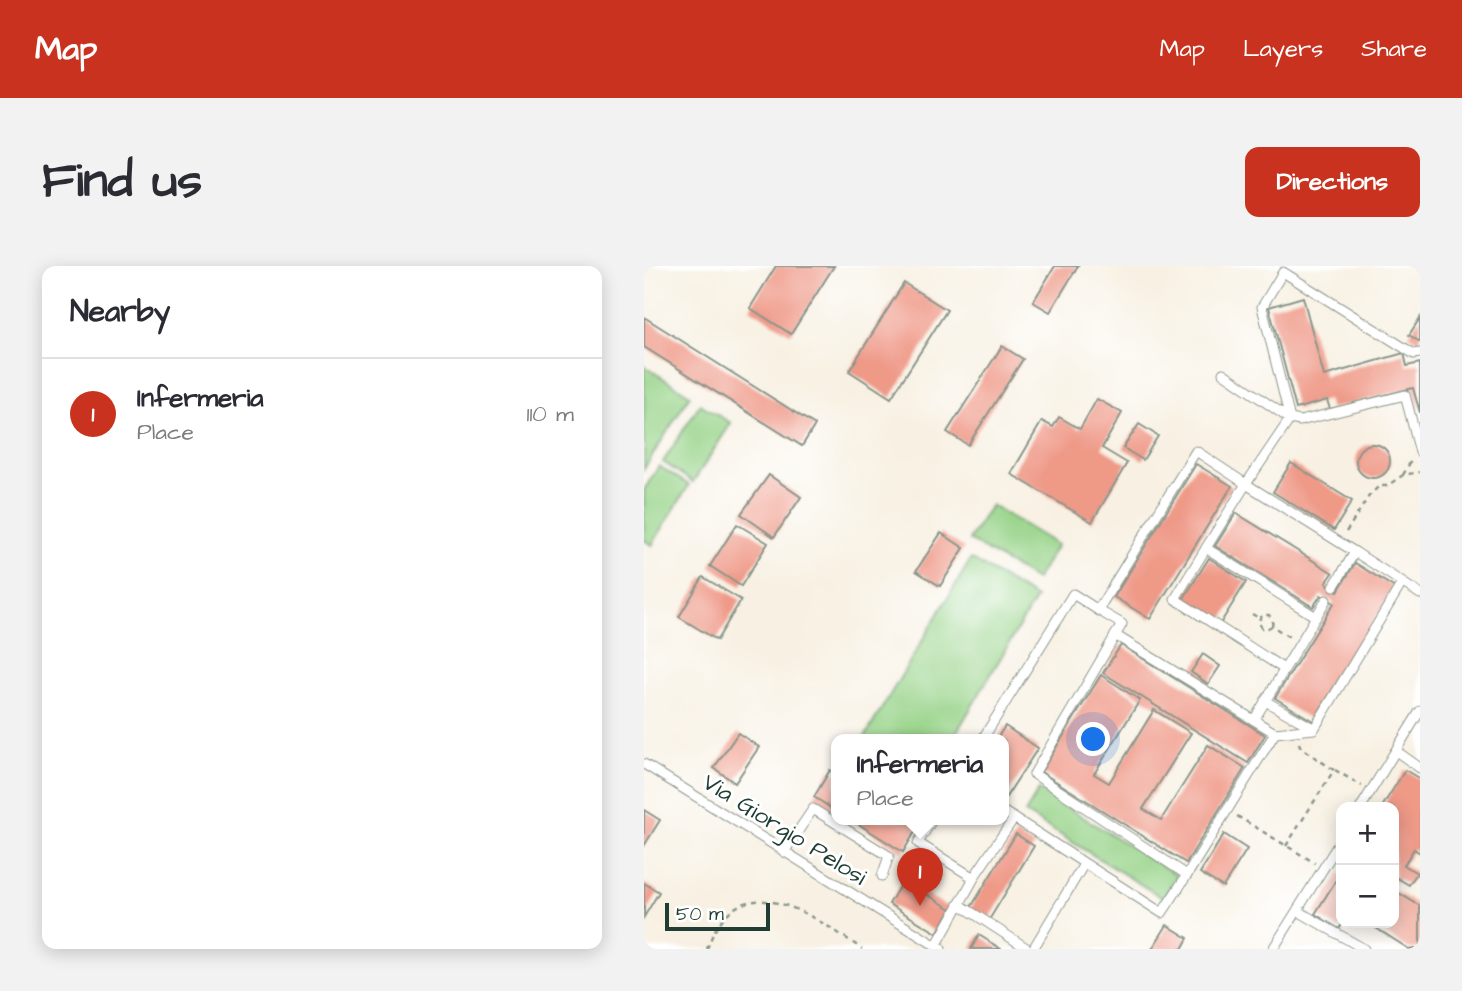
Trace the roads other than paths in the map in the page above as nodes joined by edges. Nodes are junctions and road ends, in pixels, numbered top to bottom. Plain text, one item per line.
1 (1420, 353) edge
2 (1223, 373) dead end
3 (1290, 419) junction
4 (1419, 450) edge
5 (1246, 484) junction
6 (1206, 548) junction
7 (1355, 552) junction
8 (1402, 583) junction
9 (1334, 586) dead end
10 (1420, 594) edge
11 (1326, 600) dead end
12 (1098, 610) junction
13 (1315, 617) junction
14 (1115, 635) junction
15 (1284, 669) junction
16 (1265, 701) junction
17 (1420, 712) edge
18 (1254, 720) junction
19 (1314, 729) junction
20 (1275, 733) junction
21 (986, 734) edge
22 (1396, 751) junction
23 (644, 764) edge
24 (1420, 768) edge
25 (1364, 802) edge
26 (1009, 815) edge
27 (1014, 818) junction
28 (831, 820) edge
29 (839, 825) edge
30 (929, 825) edge
31 (1336, 849) edge
32 (784, 852) junction
33 (1084, 864) junction
34 (1187, 875) junction
35 (882, 876) dead end
36 (972, 880) junction
37 (959, 904) junction
38 (1298, 911) junction
39 (939, 948) edge
40 (1030, 949) edge
41 (1273, 949) edge
42 (1364, 949) edge

1 - 3 lane
2 - 3 lane
3 - 4 lane
3 - 5 lane
5 - 6 lane
5 - 7 lane
5 - 12 lane
6 - 13 lane
6 - 15 lane
7 - 8 lane
7 - 9 lane
8 - 10 lane
8 - 19 lane
11 - 13 lane
12 - 14 lane
12 - 21 lane
13 - 15 lane
14 - 18 lane
14 - 34 lane
15 - 16 lane
16 - 18 lane
16 - 19 lane
17 - 22 lane
18 - 20 lane
19 - 20 lane
20 - 34 lane
22 - 24 lane
22 - 25 lane
23 - 32 lane, Via Giorgio Pelosi
26 - 27 lane
27 - 33 lane
27 - 36 lane
28 - 32 lane
29 - 35 lane
30 - 36 lane
31 - 38 lane
32 - 39 lane, Via Giorgio Pelosi
33 - 34 lane
33 - 40 lane
36 - 37 lane
37 - 39 lane
37 - 40 lane
38 - 41 lane
38 - 42 lane

